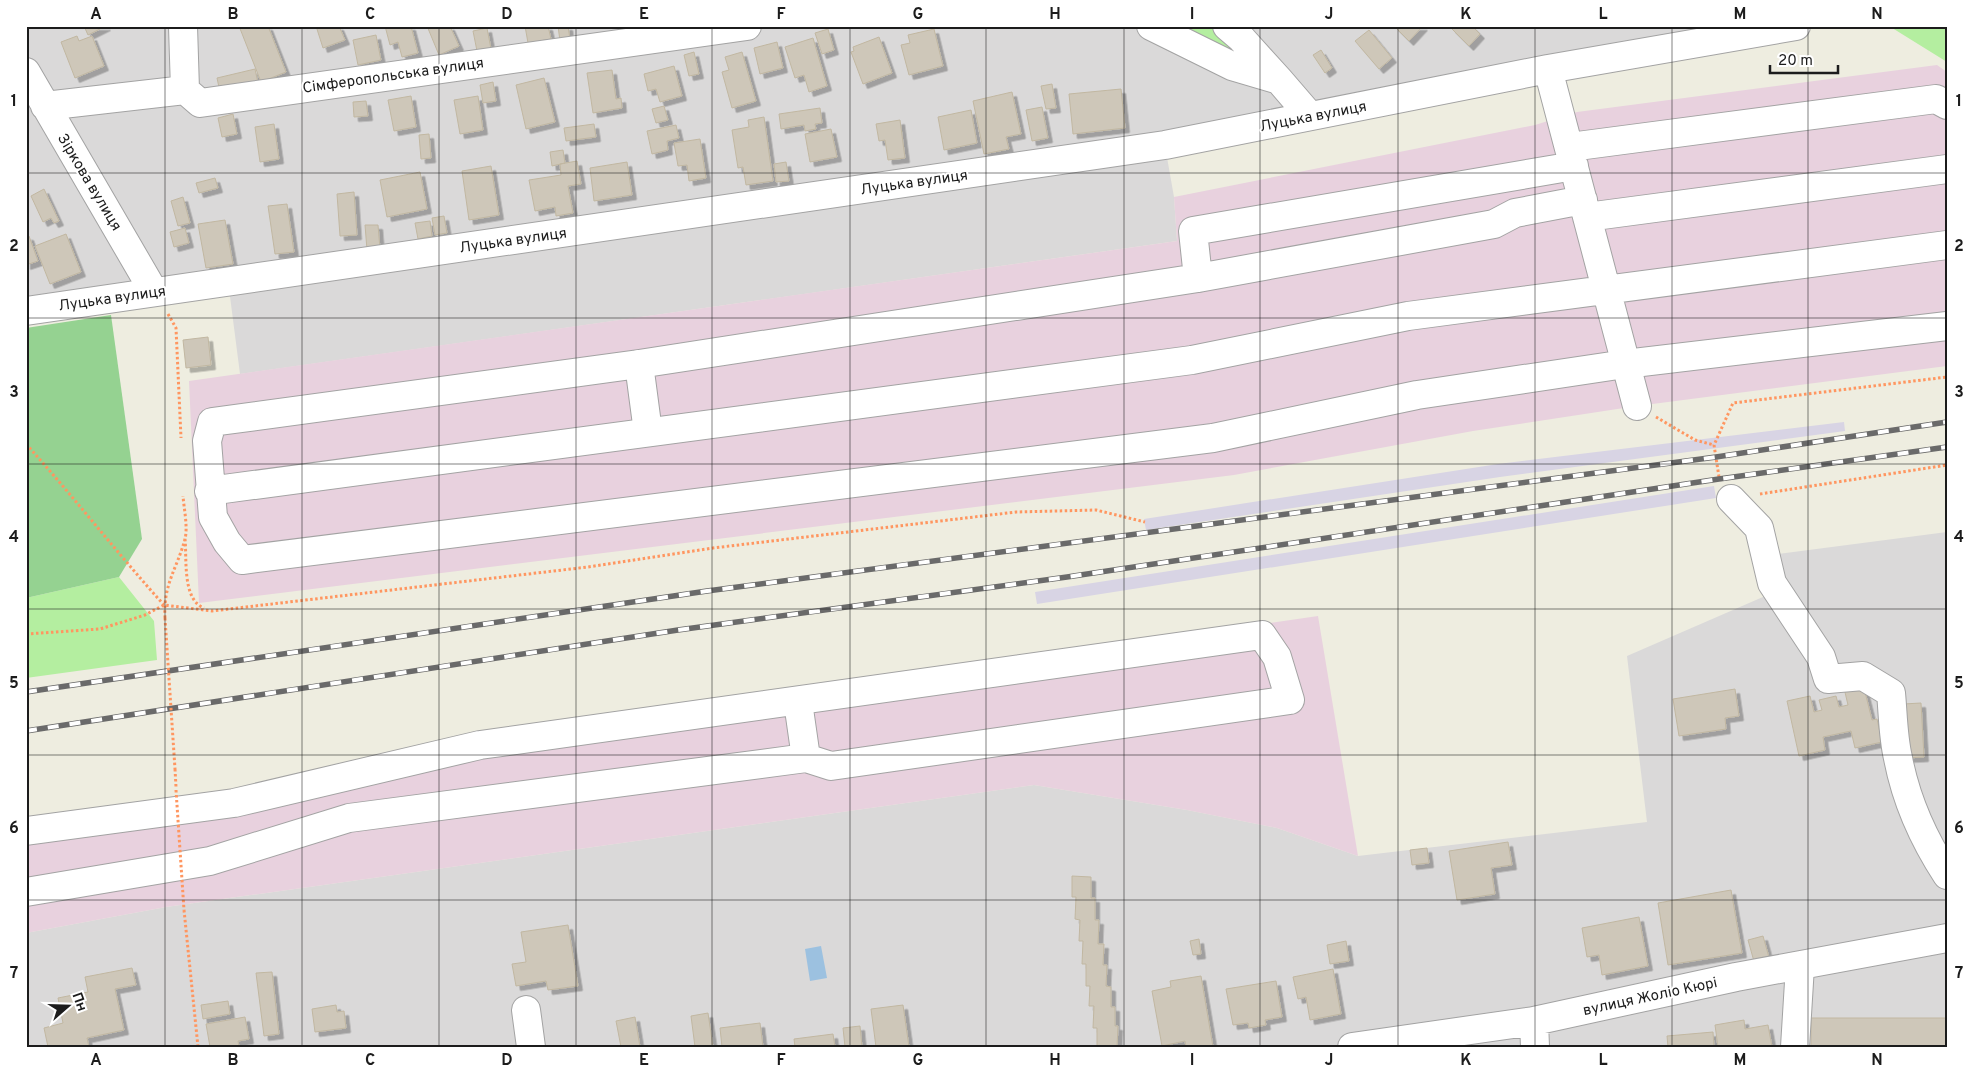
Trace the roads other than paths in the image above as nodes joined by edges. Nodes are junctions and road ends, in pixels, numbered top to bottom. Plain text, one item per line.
1 (183, 26) edge
2 (747, 26) edge
3 (1151, 26) edge
4 (1227, 26) edge
5 (1796, 26) edge
6 (1689, 34) edge
7 (1548, 69) junction
8 (26, 72) edge
9 (1279, 80) junction
10 (185, 90) junction
11 (1947, 105) edge
12 (44, 106) junction
13 (1310, 116) junction
14 (1572, 157) junction
15 (1947, 169) edge
16 (1585, 209) junction
17 (1947, 245) edge
18 (1198, 278) junction
19 (1606, 290) junction
20 (154, 292) junction
21 (26, 311) edge
22 (1947, 326) edge
23 (639, 364) junction
24 (1625, 364) junction
25 (1637, 406) road end
26 (648, 432) junction
27 (196, 491) junction
28 (1726, 492) road end
29 (798, 702) junction
30 (806, 758) junction
31 (26, 831) edge
32 (1947, 875) edge
33 (26, 892) edge
34 (1947, 938) edge
35 (1800, 966) junction
36 (526, 1010) dead end
37 (1534, 1034) edge
38 (531, 1047) edge
39 (1352, 1047) edge
40 (1795, 1047) edge

1 - 10 street
2 - 10 street, Сімферопольська вулиця
3 - 9 street
4 - 9 street
5 - 6 street, Луцька вулиця
6 - 7 street, Луцька вулиця
7 - 13 street, Луцька вулиця
7 - 14 street
8 - 12 street, Зіркова вулиця
9 - 13 street
10 - 12 street
11 - 14 street
12 - 20 street, Зіркова вулиця
13 - 20 street, Луцька вулиця
14 - 16 street
14 - 18 street
15 - 16 street
16 - 18 street
16 - 19 street
17 - 19 street
18 - 23 street
19 - 24 street
19 - 26 street
20 - 21 street, Луцька вулиця
22 - 24 street
23 - 26 street
23 - 27 street
24 - 25 street
24 - 27 street
26 - 27 street
28 - 32 street
29 - 30 street
29 - 30 street
29 - 31 street
30 - 33 street
34 - 35 street, вулиця Жоліо Кюрі
35 - 37 street, вулиця Жоліо Кюрі
35 - 40 street
36 - 38 street
37 - 39 street, вулиця Жоліо Кюрі

